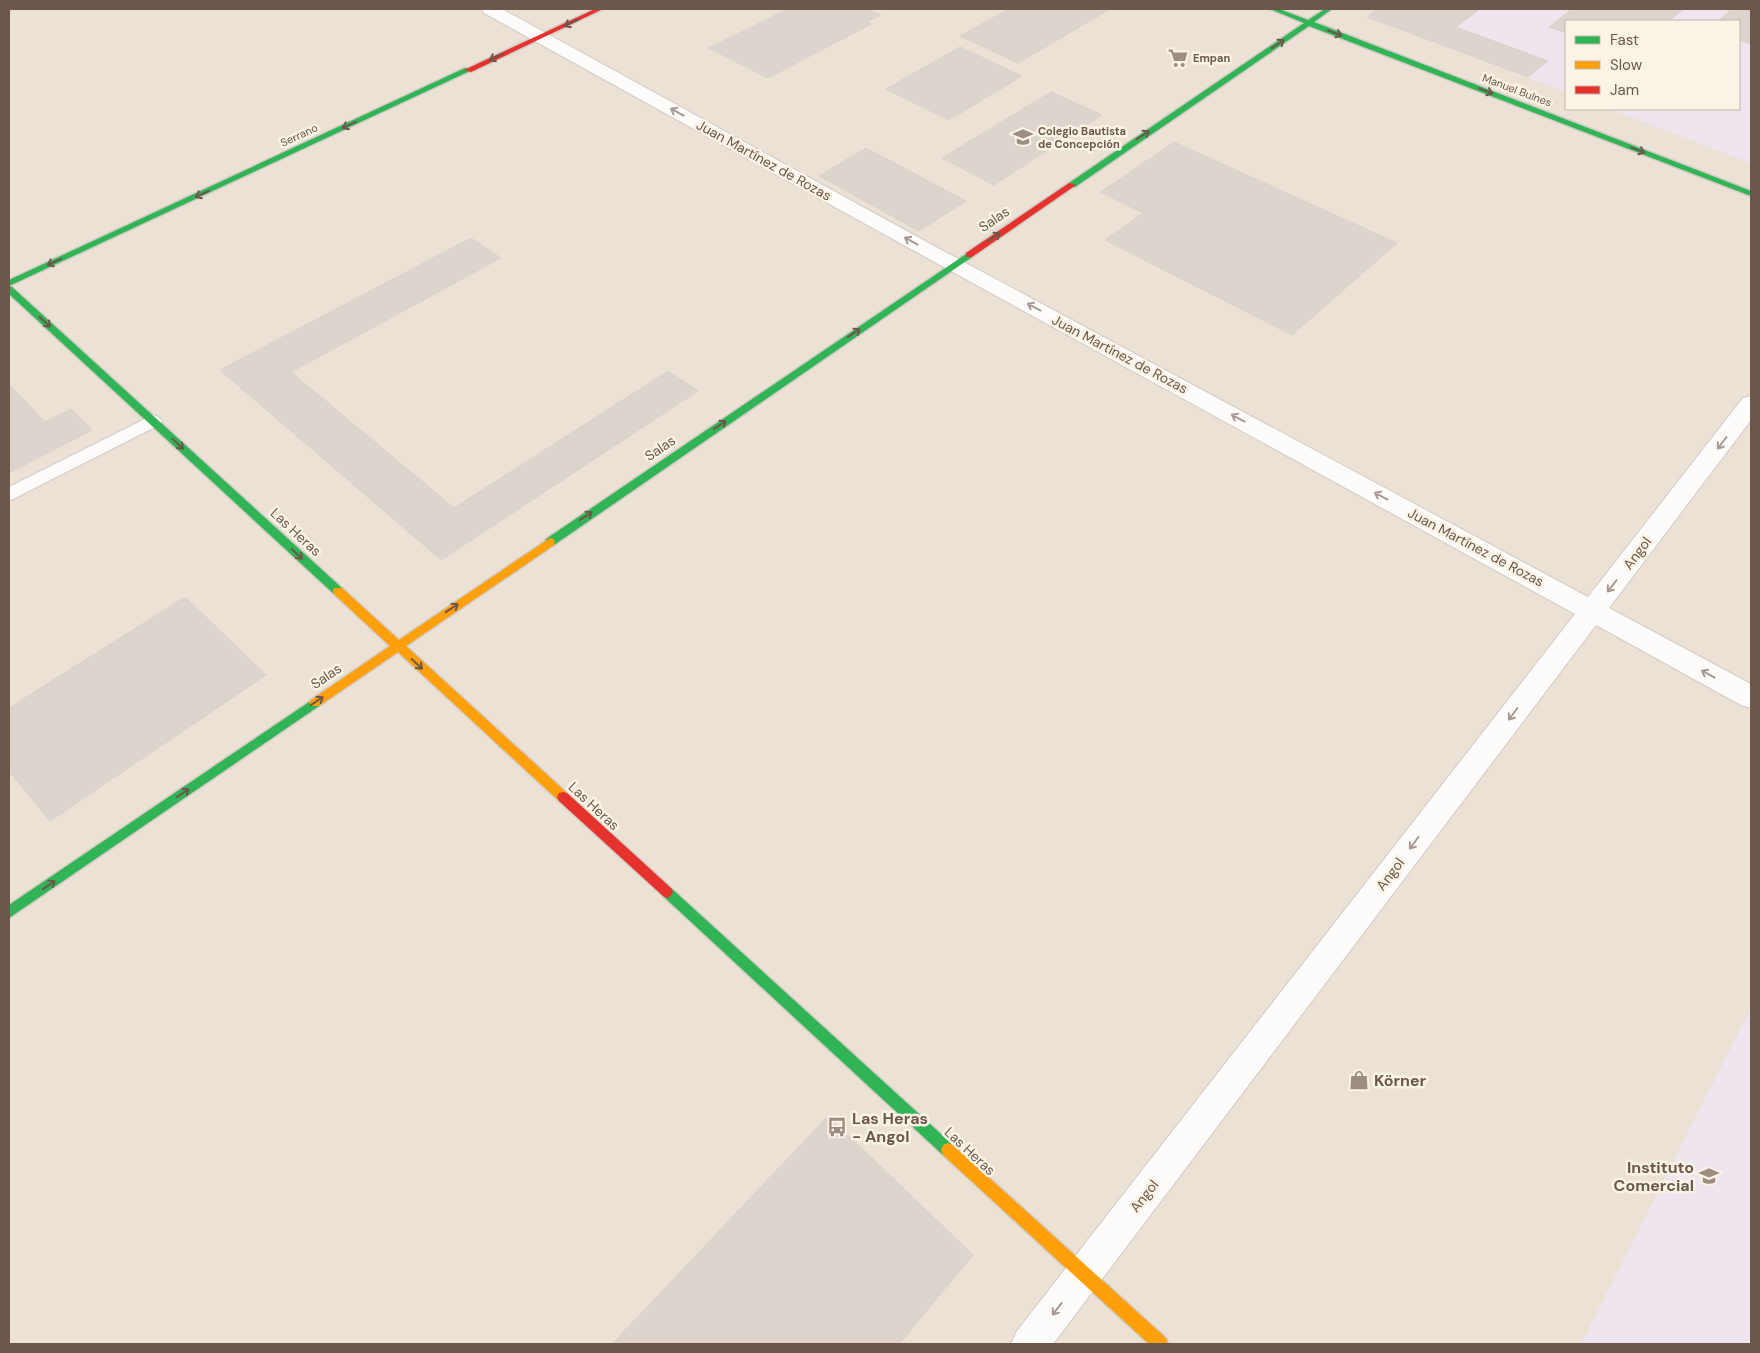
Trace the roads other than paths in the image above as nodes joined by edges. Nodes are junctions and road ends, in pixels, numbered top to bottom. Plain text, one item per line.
1 (490, 9) edge
2 (599, 9) edge
3 (1273, 9) edge
4 (1329, 9) edge
5 (1309, 23) junction
6 (541, 36) junction
7 (1751, 194) edge
8 (954, 264) junction
9 (9, 283) edge
10 (9, 289) edge
11 (1751, 404) edge
12 (153, 421) junction
13 (9, 495) edge
14 (1592, 611) junction
15 (397, 646) junction
16 (1751, 697) edge
17 (9, 912) edge
18 (1084, 1274) junction
19 (1030, 1344) edge
20 (1160, 1344) edge

1 - 6 street, Juan Martínez de Rozas
2 -> 6 street, Serrano
3 - 5 street, Manuel Bulnes
4 - 5 street, Salas
5 -> 7 street, Manuel Bulnes
8 -> 5 street, Salas
8 -> 6 street, Juan Martínez de Rozas
6 -> 9 street, Serrano
14 -> 8 street, Juan Martínez de Rozas
15 -> 8 street, Salas
10 -> 12 street, Las Heras
11 -> 14 street, Angol
12 - 13 lane
12 -> 15 street, Las Heras
16 -> 14 street, Juan Martínez de Rozas
14 -> 18 street, Angol
17 -> 15 street, Salas
15 -> 18 street, Las Heras
18 -> 19 street, Angol
18 - 20 street, Las Heras

